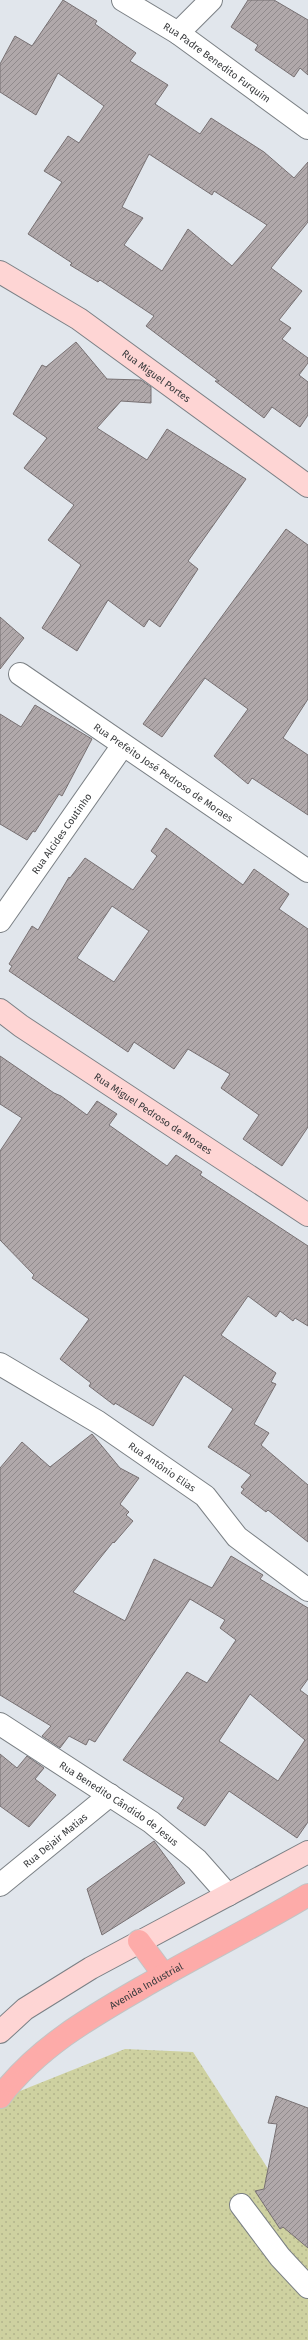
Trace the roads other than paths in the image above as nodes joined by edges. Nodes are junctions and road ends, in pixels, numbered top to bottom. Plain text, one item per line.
1 (123, 0) edge
2 (211, 0) edge
3 (178, 33) junction
4 (308, 128) edge
5 (0, 272) edge
6 (308, 486) edge
7 (20, 674) dead end
8 (123, 745) junction
9 (308, 871) edge
10 (0, 921) edge
11 (0, 1010) edge
12 (308, 1215) edge
13 (0, 1364) edge
14 (308, 1590) edge
15 (0, 1724) edge
16 (110, 1795) junction
17 (308, 1852) edge
18 (0, 1885) edge
19 (228, 1895) junction
20 (308, 1896) edge
21 (139, 1941) junction
22 (164, 1975) junction
23 (0, 2032) edge
24 (0, 2097) edge
25 (240, 2205) dead end
26 (308, 2287) edge

1 - 3 street, Rua Padre Benedito Furquim
2 - 3 street
3 - 4 street, Rua Padre Benedito Furquim
5 - 6 street, Rua Miguel Portes
7 - 8 street, Rua Prefeito José Pedroso de Moraes
8 - 9 street, Rua Prefeito José Pedroso de Moraes
8 - 10 street, Rua Alcides Coutinho
11 - 12 street, Rua Miguel Pedroso de Moraes
13 - 14 street, Rua Antônio Elias
15 - 16 street, Rua Benedito Cândido de Jesus
16 - 18 street, Rua Dejair Matias
16 - 19 street, Rua Benedito Cândido de Jesus
17 - 19 street
19 - 21 street
20 - 22 main road, Avenida Industrial
21 - 22 main road
21 - 23 street
22 - 24 main road, Avenida Industrial
25 - 26 street

